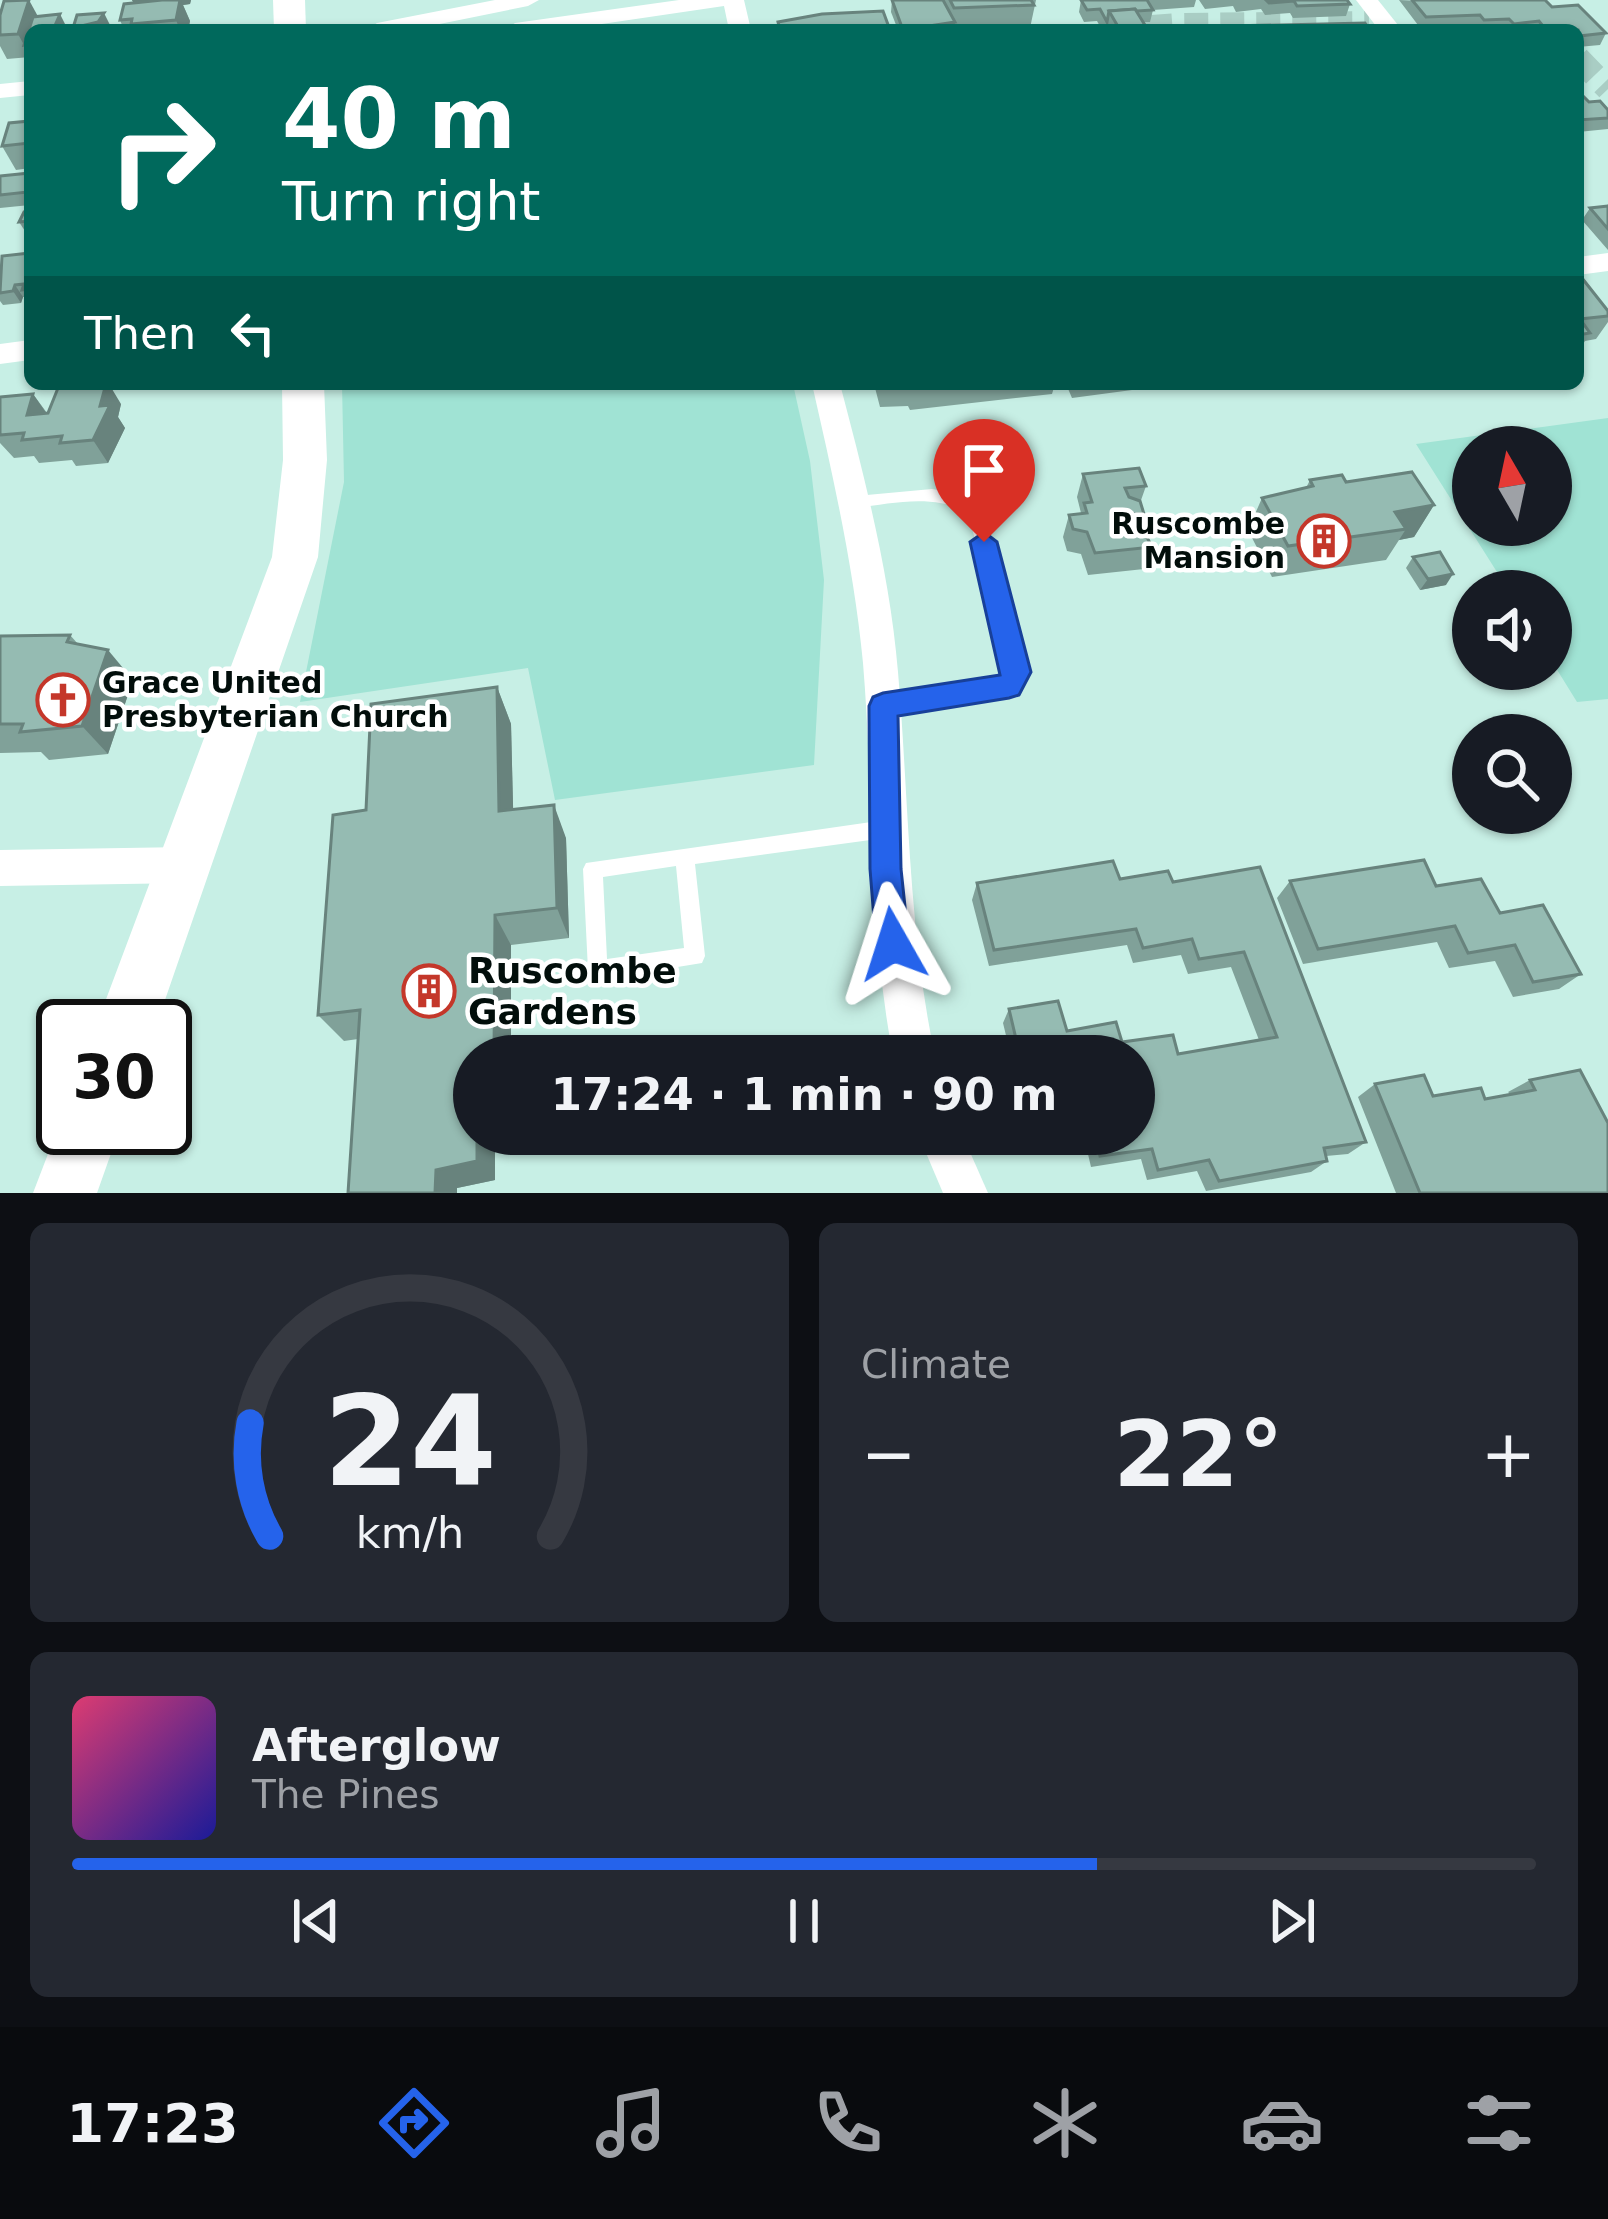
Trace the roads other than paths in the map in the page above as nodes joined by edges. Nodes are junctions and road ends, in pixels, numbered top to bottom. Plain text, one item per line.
1 (528, 0) edge
2 (729, 0) edge
3 (407, 24) edge
4 (558, 24) edge
5 (303, 390) edge
6 (828, 390) edge
7 (856, 502) junction
8 (883, 706) junction
9 (885, 830) junction
10 (685, 857) junction
11 (186, 865) junction
12 (0, 868) edge
13 (137, 999) edge
14 (909, 1035) edge
15 (79, 1155) edge
16 (949, 1155) edge
17 (65, 1193) edge
18 (966, 1193) edge

1 - 3 street
2 - 4 street
5 - 11 main road
6 - 7 street
7 - 8 street
7 - 8 lane
8 - 9 street
9 - 10 lane
9 - 14 street
10 - 10 lane
11 - 12 street
11 - 13 main road
15 - 17 main road
16 - 18 street

